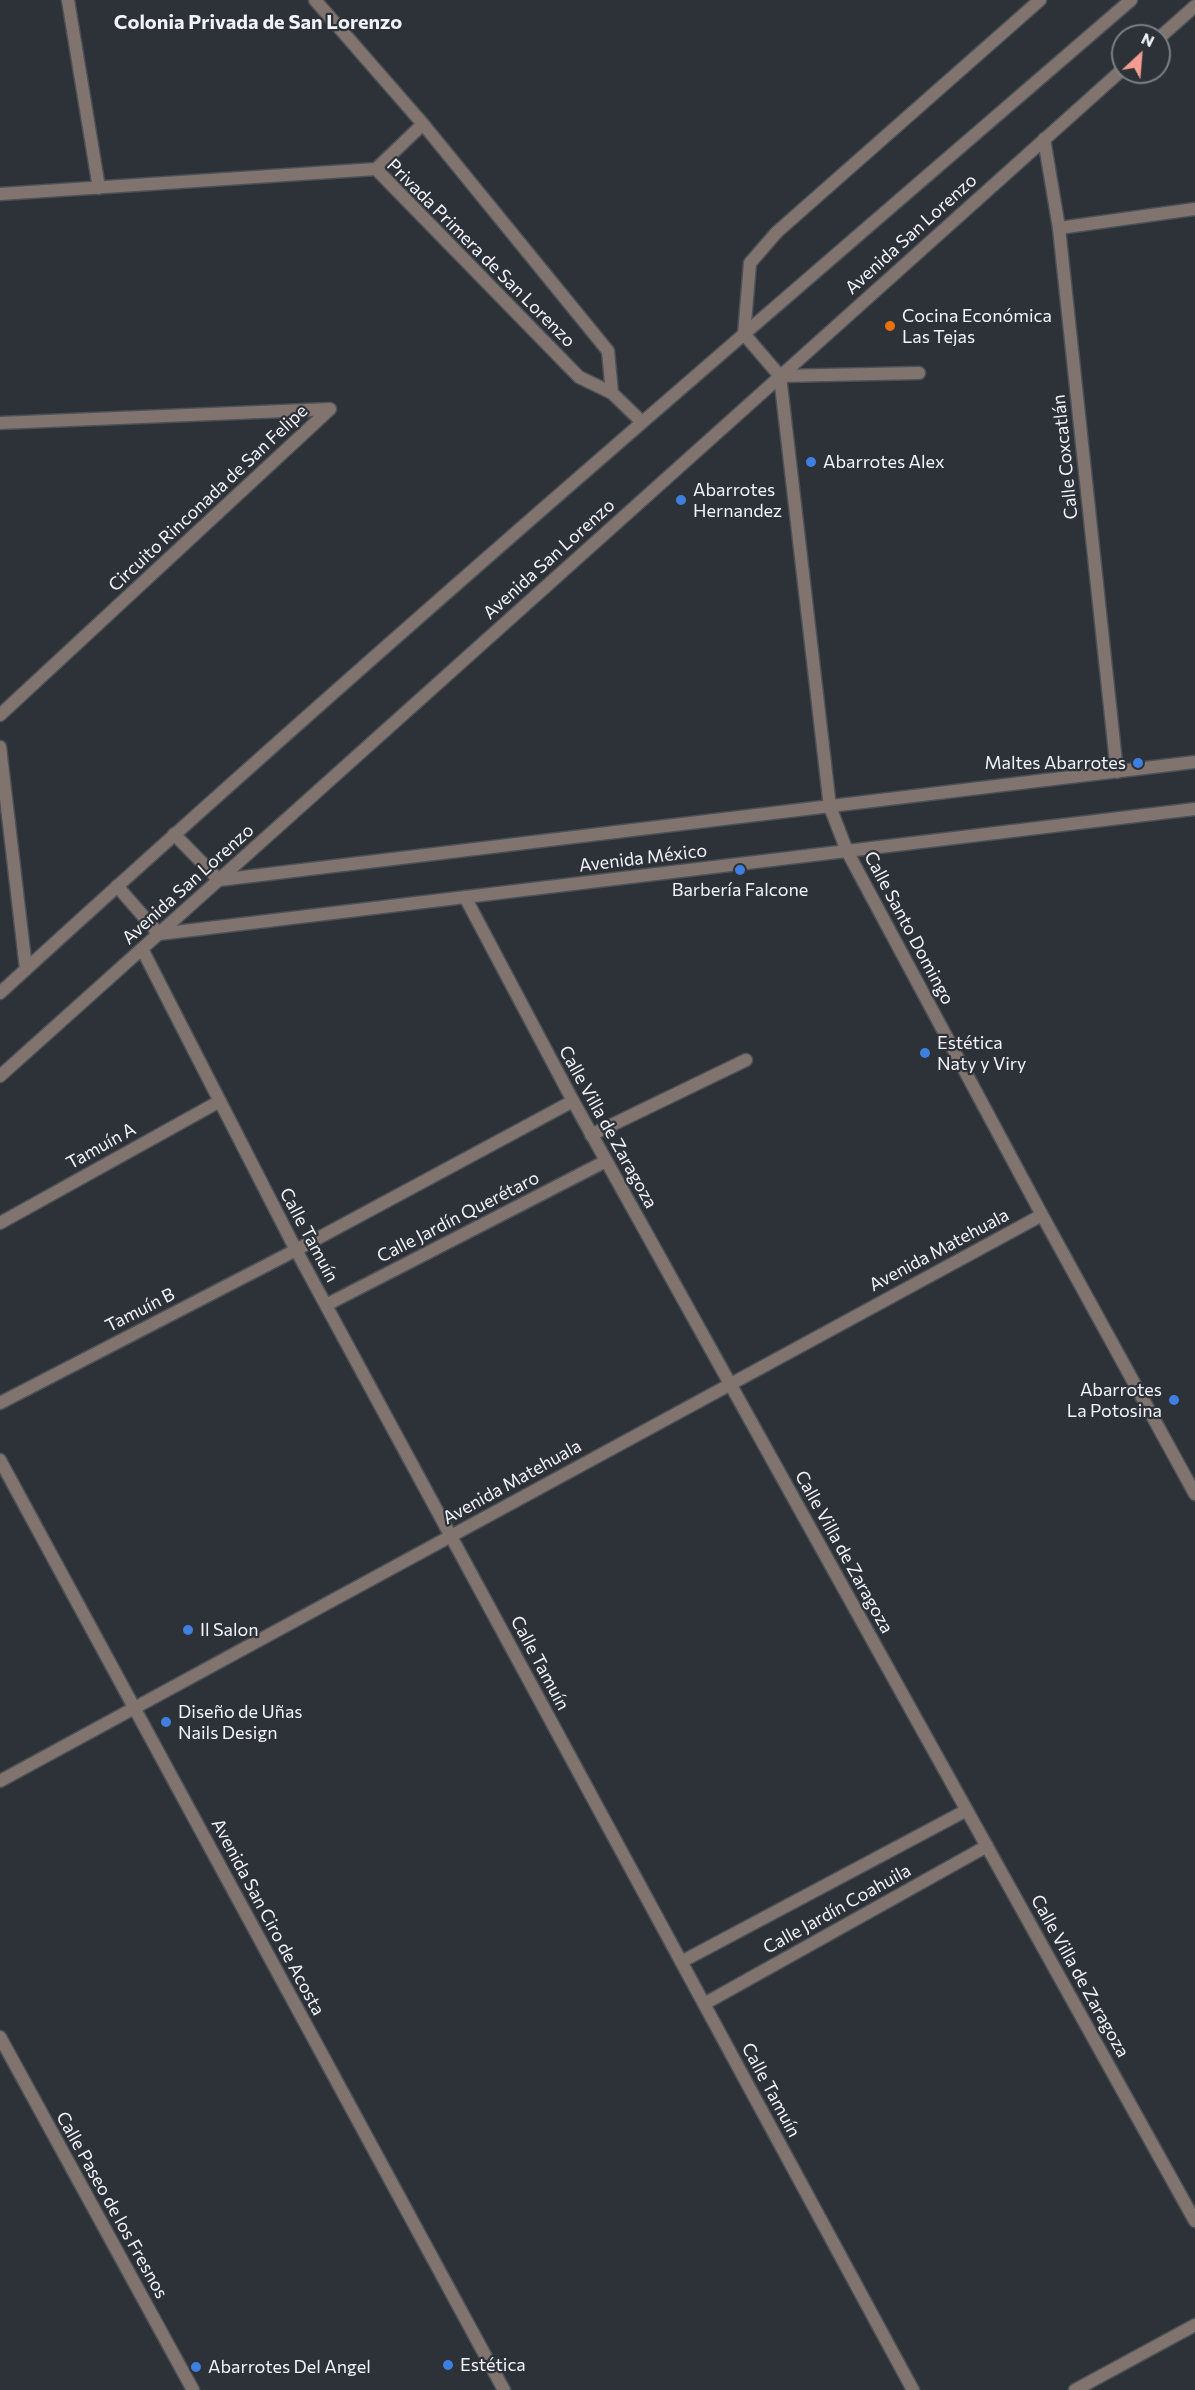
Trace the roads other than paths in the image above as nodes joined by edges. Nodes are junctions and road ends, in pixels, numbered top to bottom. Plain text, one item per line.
1 (68, 0) edge
2 (315, 0) edge
3 (1040, 0) edge
4 (1131, 0) edge
5 (1195, 6) edge
6 (1171, 27) edge
7 (1111, 80) edge
8 (423, 124) junction
9 (1044, 139) junction
10 (376, 169) junction
11 (99, 188) junction
12 (0, 194) edge
13 (1195, 209) edge
14 (1059, 228) junction
15 (744, 334) junction
16 (919, 373) dead end
17 (780, 376) junction
18 (612, 393) junction
19 (642, 422) junction
20 (0, 423) edge
21 (0, 715) edge
22 (0, 747) edge
23 (1195, 762) edge
24 (1117, 772) junction
25 (830, 807) junction
26 (1195, 809) edge
27 (174, 834) junction
28 (847, 851) junction
29 (219, 880) junction
30 (117, 886) junction
31 (465, 897) junction
32 (159, 934) junction
33 (142, 949) junction
34 (26, 969) junction
35 (0, 993) edge
36 (746, 1060) dead end
37 (0, 1076) edge
38 (219, 1101) junction
39 (573, 1101) junction
40 (591, 1135) junction
41 (606, 1161) junction
42 (1042, 1215) junction
43 (0, 1223) edge
44 (296, 1250) junction
45 (326, 1305) junction
46 (730, 1384) junction
47 (0, 1403) edge
48 (0, 1461) edge
49 (1195, 1494) edge
50 (451, 1536) junction
51 (134, 1708) junction
52 (0, 1781) edge
53 (967, 1810) junction
54 (987, 1846) junction
55 (681, 1962) junction
56 (704, 2004) junction
57 (0, 2037) edge
58 (1195, 2221) edge
59 (1195, 2325) edge
60 (193, 2390) edge
61 (504, 2390) edge
62 (913, 2390) edge
63 (1075, 2390) edge

1 - 11 street
2 - 8 street, Privada Primera de San Lorenzo
3 - 15 street
4 - 15 street, Avenida San Lorenzo
5 - 6 street
7 - 9 street, Avenida San Lorenzo
8 - 10 street
8 - 18 street, Privada Primera de San Lorenzo
9 - 14 street, Calle Coxcatlán
9 - 17 street, Avenida San Lorenzo
10 - 11 street, Privada Primera de San Lorenzo
10 - 18 street, Privada Primera de San Lorenzo
11 - 12 street, Privada Primera de San Lorenzo
13 - 14 street
14 - 24 street, Calle Coxcatlán
15 - 17 street
15 - 19 street, Avenida San Lorenzo
16 - 17 street
17 - 25 street, Calle Santo Domingo
17 - 29 street, Avenida San Lorenzo
18 - 19 street, Privada Primera de San Lorenzo
19 - 27 street, Avenida San Lorenzo
20 - 21 street, Circuito Rinconada de San Felipe
22 - 34 street
23 - 24 street, Avenida México
24 - 25 street, Avenida México
25 - 28 street, Calle Santo Domingo
25 - 29 street, Avenida México
26 - 28 street, Avenida México
27 - 29 street
27 - 30 street, Avenida San Lorenzo
28 - 31 street, Avenida México
28 - 42 street, Calle Santo Domingo
29 - 32 street, Avenida San Lorenzo
30 - 32 street
30 - 34 street, Avenida San Lorenzo
31 - 32 street, Avenida México
31 - 39 street, Calle Villa de Zaragoza
32 - 33 street, Avenida San Lorenzo
33 - 37 street, Avenida San Lorenzo
33 - 38 street, Calle Tamuín
34 - 35 street, Avenida San Lorenzo
36 - 40 street
38 - 43 street, Tamuín A
38 - 44 street, Calle Tamuín
39 - 40 street, Calle Villa de Zaragoza
39 - 44 street
40 - 41 street, Calle Villa de Zaragoza
41 - 45 street, Calle Jardín Querétaro
41 - 46 street, Calle Villa de Zaragoza
42 - 46 street, Avenida Matehuala
42 - 49 street, Calle Santo Domingo
44 - 45 street, Calle Tamuín
44 - 47 street, Tamuín B
45 - 50 street, Calle Tamuín
46 - 50 street, Avenida Matehuala
46 - 53 street, Calle Villa de Zaragoza
48 - 51 street, Avenida San Ciro de Acosta
50 - 51 street, Avenida Matehuala
50 - 55 street, Calle Tamuín
51 - 52 street, Avenida Matehuala
51 - 61 street, Avenida San Ciro de Acosta
53 - 54 street, Calle Villa de Zaragoza
53 - 55 street, Calle Jardín Coahuila
54 - 56 street, Calle Jardín Coahuila
54 - 58 street, Calle Villa de Zaragoza
55 - 56 street, Calle Tamuín
56 - 62 street, Calle Tamuín
57 - 60 street, Calle Paseo de los Fresnos
59 - 63 street

